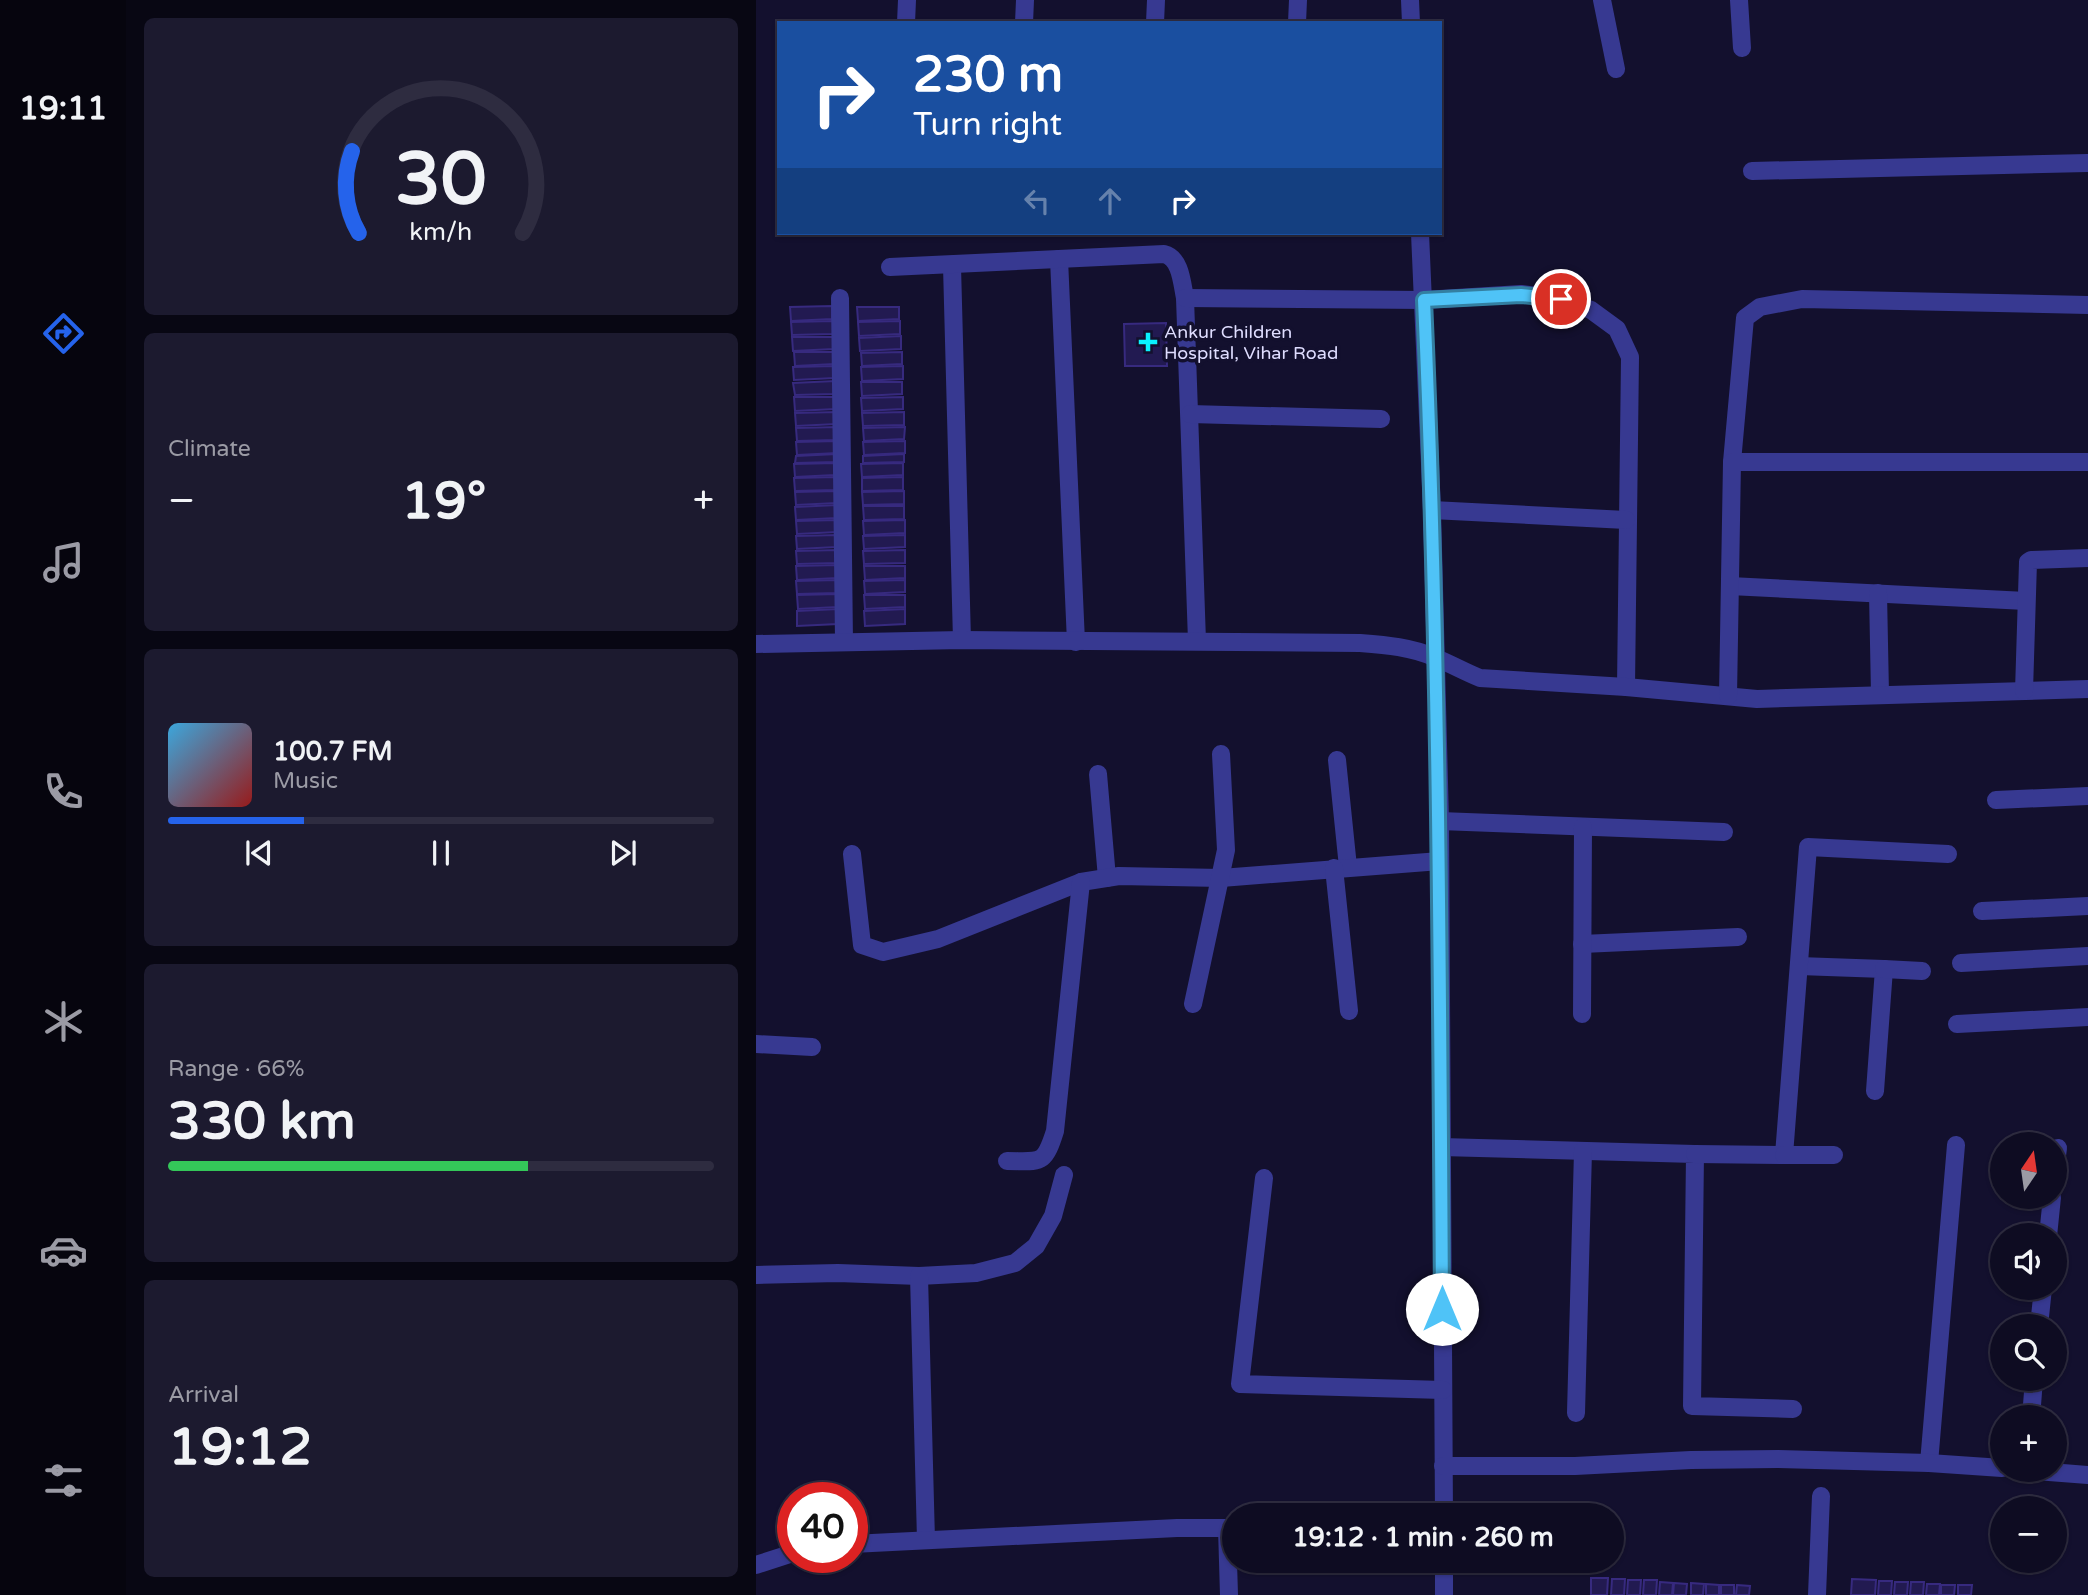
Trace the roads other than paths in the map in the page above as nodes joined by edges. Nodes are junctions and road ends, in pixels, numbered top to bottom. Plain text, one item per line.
1 (907, 0) edge
2 (1025, 0) edge
3 (1156, 0) edge
4 (1298, 0) edge
5 (1410, 0) edge
6 (1602, 0) edge
7 (1739, 0) edge
8 (906, 21) edge
9 (1024, 21) edge
10 (1155, 21) edge
11 (1297, 21) edge
12 (1411, 21) edge
13 (1742, 48) dead end
14 (1616, 69) dead end
15 (2088, 163) edge
16 (1752, 171) dead end
17 (1420, 235) edge
18 (1059, 259) junction
19 (952, 266) junction
20 (890, 267) dead end
21 (840, 298) dead end
22 (1185, 298) junction
23 (1424, 300) junction
24 (2088, 305) edge
25 (1190, 415) junction
26 (1381, 418) dead end
27 (1732, 462) junction
28 (2088, 462) edge
29 (1432, 510) junction
30 (1626, 520) junction
31 (2088, 558) edge
32 (1730, 586) junction
33 (1878, 593) junction
34 (2026, 601) junction
35 (962, 640) junction
36 (1197, 641) junction
37 (844, 642) junction
38 (1076, 642) junction
39 (756, 644) edge
40 (1434, 657) junction
41 (1626, 687) junction
42 (2088, 690) edge
43 (2024, 691) junction
44 (1880, 694) junction
45 (1728, 696) junction
46 (1222, 754) dead end
47 (1336, 760) dead end
48 (1098, 774) dead end
49 (2088, 796) edge
50 (1996, 800) dead end
51 (1440, 821) junction
52 (1583, 827) junction
53 (1724, 832) dead end
54 (852, 854) dead end
55 (1948, 854) dead end
56 (1440, 861) junction
57 (1341, 867) junction
58 (1107, 878) junction
59 (1221, 878) junction
60 (1081, 882) junction
61 (2088, 906) edge
62 (1982, 911) dead end
63 (1738, 937) dead end
64 (1582, 944) junction
65 (2088, 956) edge
66 (1961, 963) dead end
67 (1799, 966) junction
68 (1884, 970) junction
69 (1922, 971) dead end
70 (1194, 1004) dead end
71 (1349, 1011) dead end
72 (1582, 1014) dead end
73 (2088, 1017) edge
74 (1957, 1024) dead end
75 (756, 1044) edge
76 (812, 1046) dead end
77 (1875, 1091) dead end
78 (1956, 1145) dead end
79 (1441, 1147) junction
80 (1583, 1151) junction
81 (1695, 1154) junction
82 (1834, 1155) dead end
83 (1784, 1156) junction
84 (1007, 1161) dead end
85 (1064, 1175) dead end
86 (1264, 1178) dead end
87 (756, 1275) edge
88 (919, 1276) junction
89 (1443, 1390) junction
90 (1793, 1409) dead end
91 (1576, 1413) dead end
92 (1929, 1463) junction
93 (1443, 1466) junction
94 (1990, 1467) edge
95 (2067, 1473) edge
96 (2088, 1475) edge
97 (1821, 1496) dead end
98 (1444, 1503) edge
99 (1222, 1528) edge
100 (926, 1540) junction
101 (868, 1543) edge
102 (777, 1558) edge
103 (756, 1565) edge
104 (1229, 1573) edge
105 (1444, 1573) edge
106 (1228, 1595) edge
107 (1444, 1595) edge
108 (1817, 1595) edge

1 - 8 street
2 - 9 street
3 - 10 street
4 - 11 street
5 - 12 street
6 - 14 street
7 - 13 street
15 - 16 street
17 - 23 street
18 - 19 street
18 - 22 street
18 - 38 street
19 - 20 street
19 - 35 street
21 - 37 street
22 - 23 street
22 - 25 street
23 - 29 street
23 - 30 street
24 - 27 street
25 - 26 street
25 - 36 street
27 - 28 street
27 - 32 street
29 - 30 street
29 - 40 street
30 - 41 street
31 - 34 street
32 - 33 street
32 - 45 street
33 - 34 street
33 - 44 street
34 - 43 street
35 - 37 street
35 - 38 street
36 - 38 street
36 - 40 street
37 - 39 street
40 - 41 street
40 - 51 street
41 - 45 street
42 - 43 street
43 - 44 street
44 - 45 street
46 - 59 street
47 - 57 street
48 - 58 street
49 - 50 street
51 - 52 street
51 - 56 street
52 - 53 street
52 - 64 street
54 - 60 street
55 - 67 street
56 - 57 street
56 - 79 street
57 - 59 street
57 - 71 street
58 - 59 street
58 - 60 street
59 - 70 street
60 - 84 street
61 - 62 street
63 - 64 street
64 - 72 street
65 - 66 street
67 - 68 street
67 - 83 street
68 - 69 street
68 - 77 street
73 - 74 street
75 - 76 street
78 - 92 street
79 - 80 street
79 - 89 street
80 - 81 street
80 - 91 street
81 - 83 street
81 - 90 street
82 - 83 street
85 - 88 street
86 - 89 street
87 - 88 street
88 - 100 street
89 - 93 street
92 - 93 street
92 - 94 street
93 - 98 street
95 - 96 street
97 - 108 street
99 - 100 street
100 - 101 street
102 - 103 street
104 - 106 street
105 - 107 street

